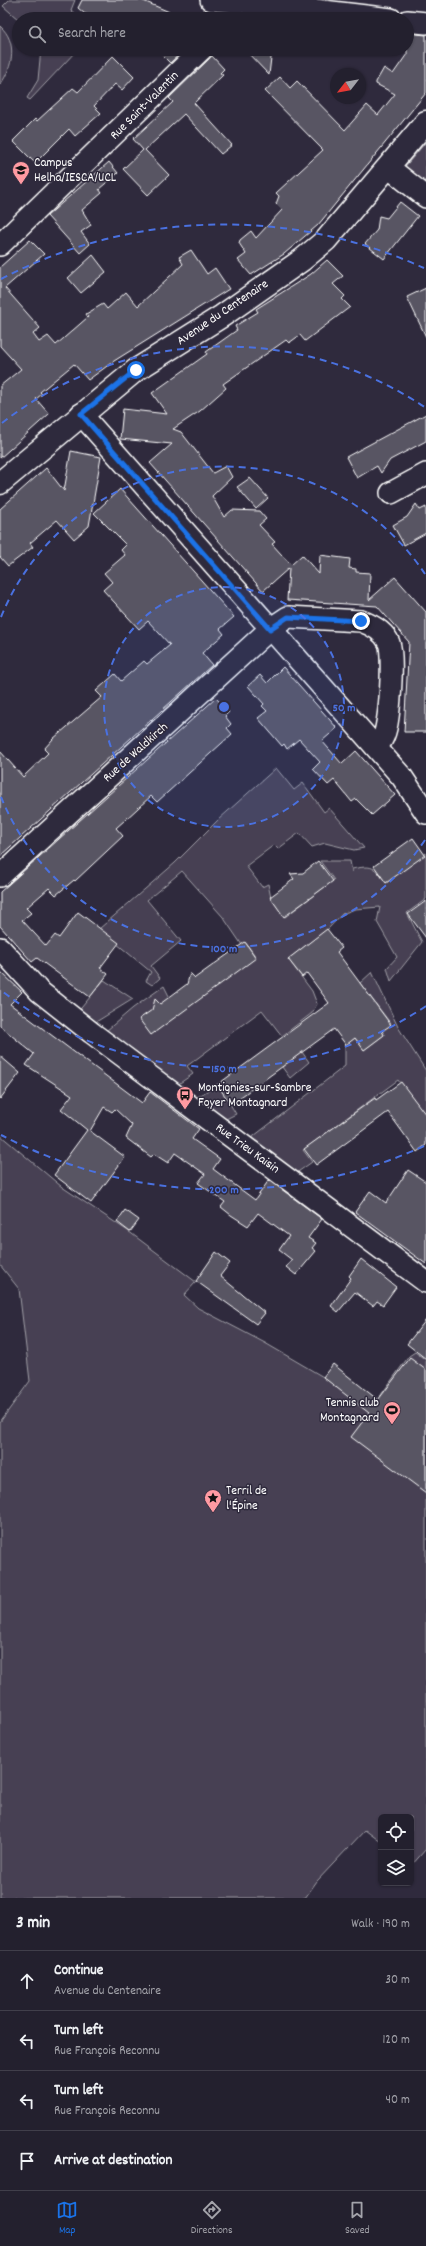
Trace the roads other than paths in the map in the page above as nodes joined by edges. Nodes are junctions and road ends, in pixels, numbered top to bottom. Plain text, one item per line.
1 (211, 0) edge
2 (239, 8) edge
3 (332, 12) edge
4 (414, 22) edge
5 (426, 23) edge
6 (195, 56) edge
7 (426, 122) edge
8 (388, 167) junction
9 (426, 197) edge
10 (0, 245) edge
11 (81, 414) junction
12 (426, 474) edge
13 (0, 483) edge
14 (391, 493) dead end
15 (270, 629) junction
16 (376, 747) junction
17 (426, 813) edge
18 (0, 876) edge
19 (0, 948) edge
20 (426, 1282) edge

1 - 2 street
2 - 3 street
4 - 5 street
6 - 10 street, Rue Saint-Valentin
7 - 8 main road, Avenue du Centenaire
8 - 9 street
8 - 11 main road, Avenue du Centenaire
11 - 13 main road, Avenue du Centenaire
11 - 15 street
12 - 14 street
15 - 16 street
15 - 16 street, Rue de Waldkirch
15 - 18 street, Rue de Waldkirch
16 - 17 street
19 - 20 street, Rue Trieu Kaisin

